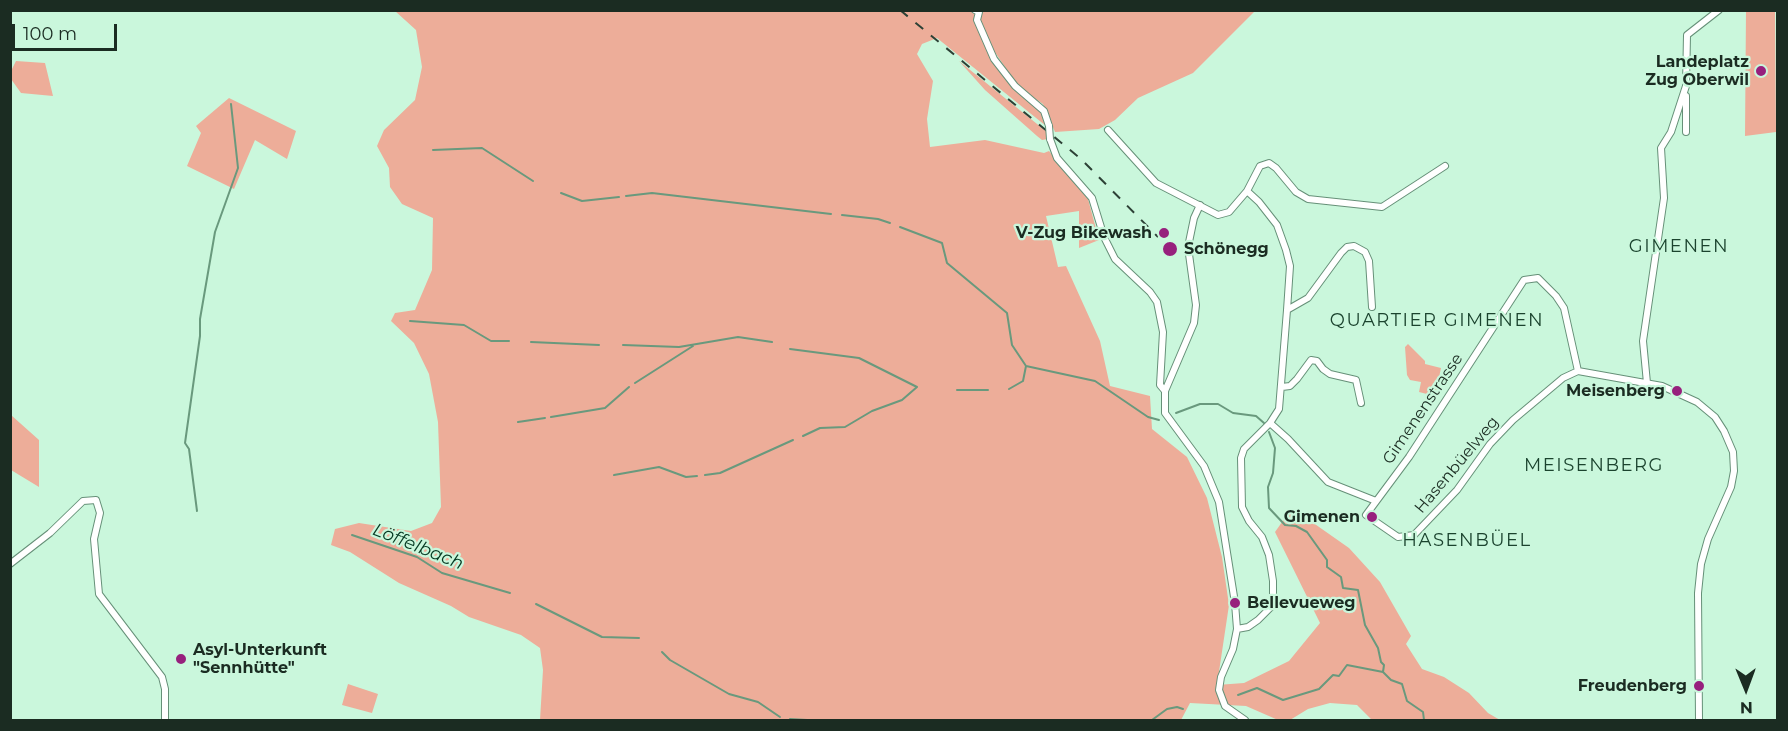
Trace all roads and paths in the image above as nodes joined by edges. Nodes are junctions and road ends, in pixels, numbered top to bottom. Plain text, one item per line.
1 (975, 10) edge
2 (1719, 10) edge
3 (1686, 86) junction
4 (1108, 130) dead end
5 (1686, 132) dead end
6 (1445, 166) dead end
7 (1246, 191) junction
8 (1200, 205) junction
9 (1372, 307) dead end
10 (1287, 310) junction
11 (1578, 371) junction
12 (1647, 383) junction
13 (1282, 387) junction
14 (1165, 391) junction
15 (1360, 403) dead end
16 (1270, 423) junction
17 (1376, 501) junction
18 (10, 564) edge
19 (1237, 629) junction
20 (165, 720) edge
21 (1245, 720) edge
22 (1699, 720) edge

1 - 14 street, bridge
2 - 3 street
3 - 5 street
3 - 12 street
4 - 8 street
6 - 7 street
7 - 8 street
7 - 10 street
8 - 14 street
9 - 10 street
10 - 13 street
11 - 12 street
11 - 17 street, Hasenbüelweg
11 - 17 street, Gimenenstrasse
12 - 22 street
13 - 15 street
13 - 16 street
14 - 19 street
16 - 17 street
16 - 19 street
18 - 20 street
19 - 21 street

